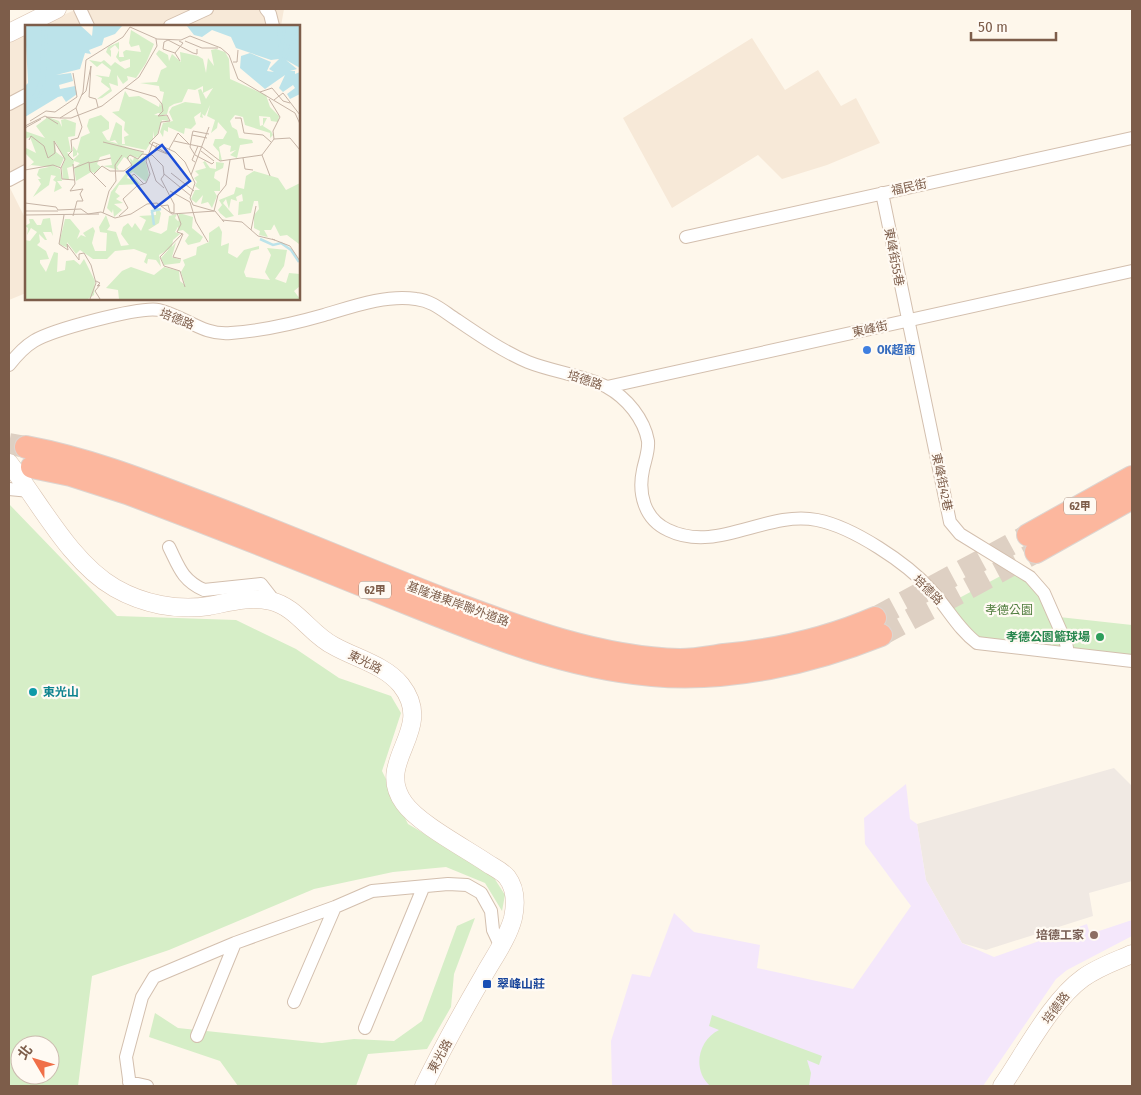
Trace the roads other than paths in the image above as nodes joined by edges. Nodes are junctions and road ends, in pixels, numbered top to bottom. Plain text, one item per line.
1 (57, 9) edge
2 (80, 9) edge
3 (207, 9) edge
4 (88, 25) edge
5 (172, 25) edge
6 (9, 33) edge
7 (25, 96) edge
8 (9, 104) edge
9 (1132, 138) edge
10 (25, 172) edge
11 (9, 180) edge
12 (882, 193) junction
13 (686, 237) dead end
14 (1132, 271) edge
15 (907, 322) junction
16 (9, 365) edge
17 (607, 387) junction
18 (29, 457) tunnel mouth
19 (9, 463) edge
20 (1132, 477) edge
21 (9, 489) edge
22 (30, 491) junction
23 (1132, 498) edge
24 (169, 547) dead end
25 (275, 602) junction
26 (878, 626) tunnel mouth
27 (1068, 653) junction
28 (1132, 661) edge
29 (423, 888) junction
30 (335, 907) junction
31 (235, 942) junction
32 (500, 945) junction
33 (1132, 954) edge
34 (294, 1002) dead end
35 (365, 1028) dead end
36 (197, 1036) dead end
37 (130, 1084) edge
38 (147, 1086) edge
39 (424, 1086) edge
40 (1002, 1086) edge

1 - 6 street
2 - 4 street
3 - 5 street
7 - 8 street
9 - 12 street, 福民街
10 - 11 street
12 - 13 street, 福民街
12 - 15 street, 東峰街55巷
14 - 15 street, 東峰街
15 - 17 street, 東峰街
15 - 27 street, 東峰街42巷
16 - 17 street, 培德路
17 - 27 street, 培德路
18 - 26 highway, 基隆港東岸聯外道路 / 62甲
19 - 22 street, 東光路
20 - 23 highway, 62甲
21 - 22 street
22 - 25 street, 東光路
24 - 25 street
25 - 32 street, 東光路
27 - 28 street, 培德路
29 - 30 street
29 - 32 street
29 - 35 street
30 - 31 street
30 - 34 street
31 - 36 street
31 - 37 street
32 - 39 street, 東光路
33 - 40 street, 培德路
37 - 38 street

